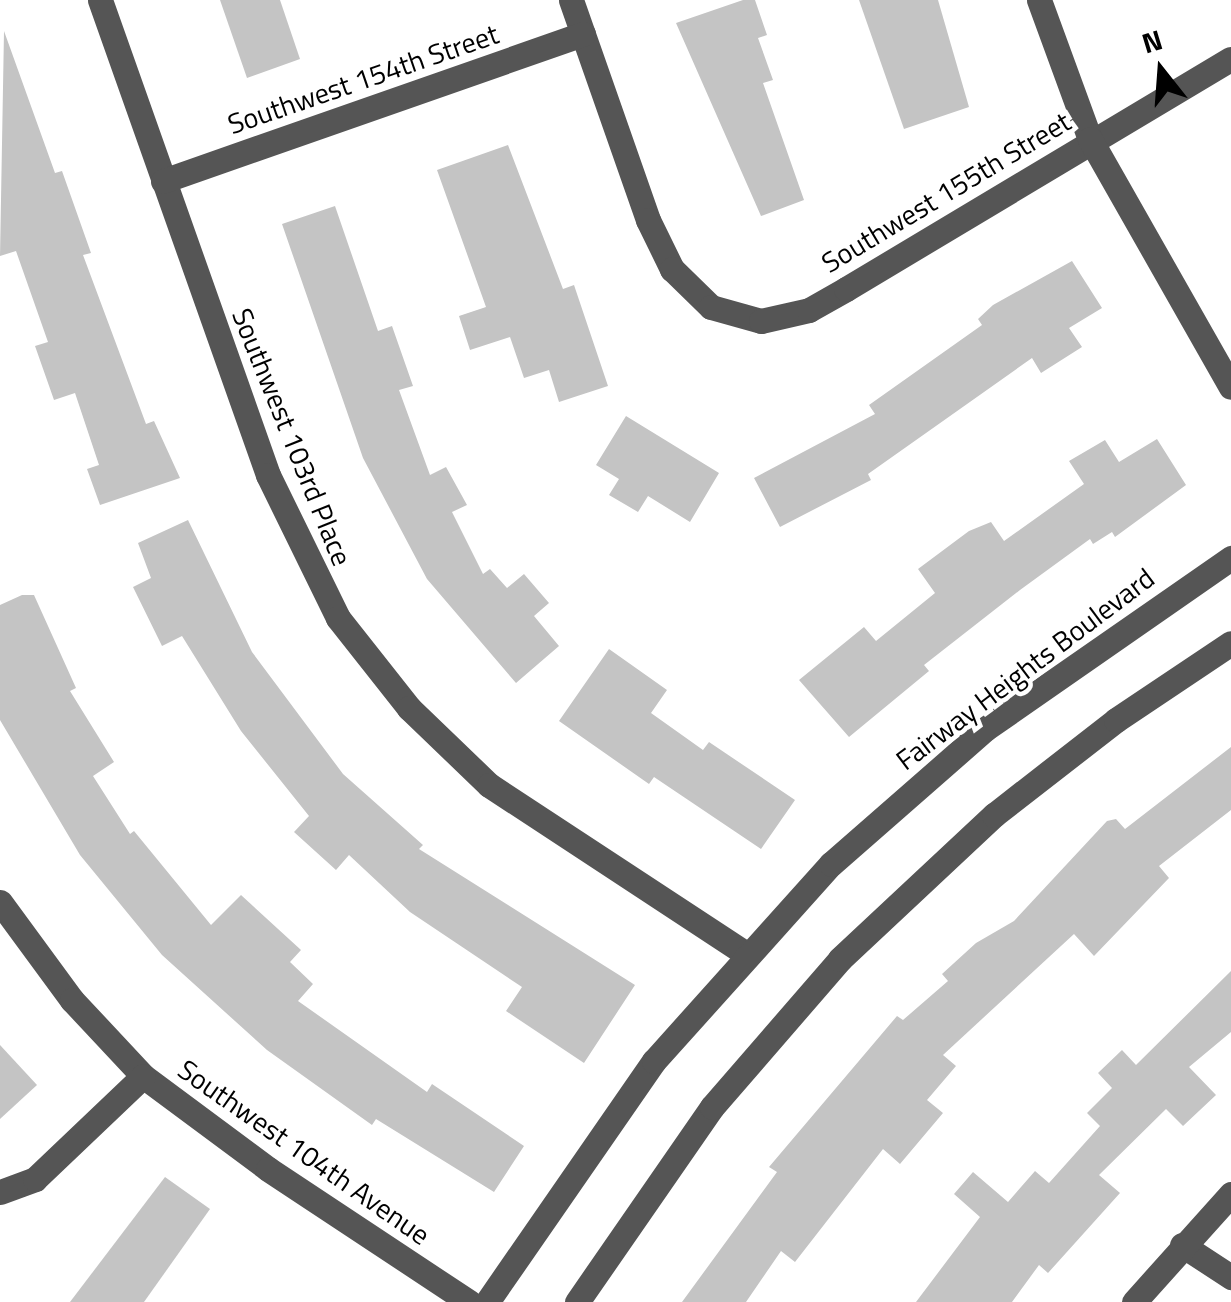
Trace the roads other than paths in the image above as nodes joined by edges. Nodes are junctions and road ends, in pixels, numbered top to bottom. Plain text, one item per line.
1 (100, 0) edge
2 (572, 0) edge
3 (1038, 0) edge
4 (584, 34) junction
5 (1231, 59) edge
6 (1090, 139) junction
7 (164, 182) junction
8 (1231, 387) edge
9 (1231, 558) edge
10 (1231, 643) edge
11 (0, 902) edge
12 (745, 953) junction
13 (142, 1076) junction
14 (0, 1192) edge
15 (1231, 1194) edge
16 (1182, 1244) junction
17 (1231, 1277) edge
18 (469, 1302) edge
19 (487, 1302) edge
20 (577, 1302) edge
21 (1134, 1302) edge

1 - 7 street, Southwest 103rd Place
2 - 4 street
3 - 6 street
4 - 6 street, Southwest 155th Street
4 - 7 street, Southwest 154th Street
5 - 6 street, Southwest 155th Street
6 - 8 street
7 - 12 street, Southwest 103rd Place
9 - 12 street, Fairway Heights Boulevard
10 - 20 street
11 - 13 street, Southwest 104th Avenue
12 - 19 street, Fairway Heights Boulevard
13 - 14 street
13 - 18 street, Southwest 104th Avenue
15 - 16 street
16 - 17 street
16 - 21 street

